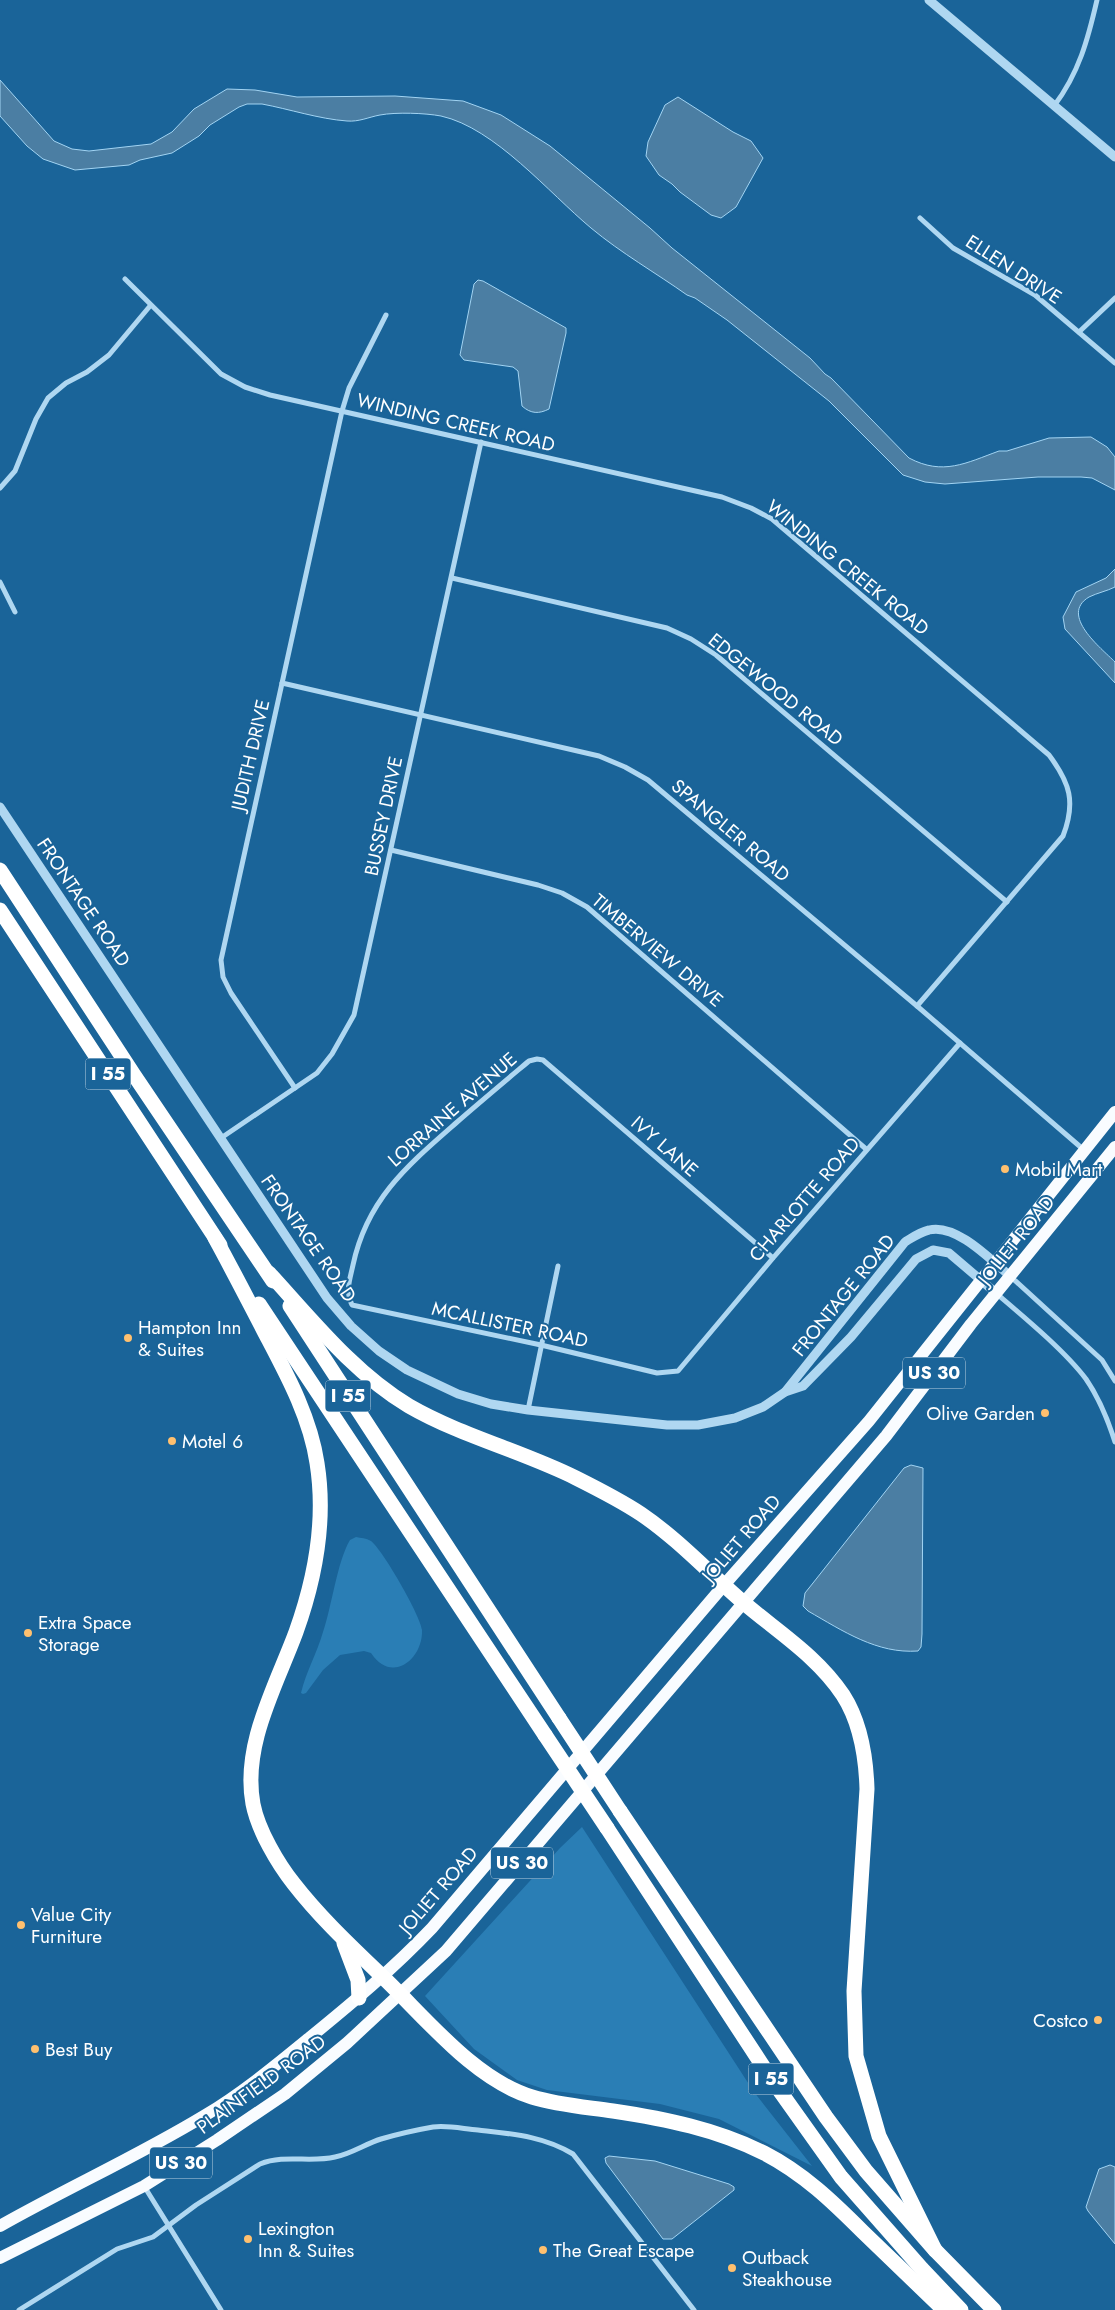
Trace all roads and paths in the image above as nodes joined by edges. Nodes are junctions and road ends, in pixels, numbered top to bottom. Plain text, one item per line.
1 (929, 0) edge
2 (1097, 0) edge
3 (1054, 106) junction
4 (1115, 157) edge
5 (920, 218) dead end
6 (125, 280) dead end
7 (1115, 298) edge
8 (150, 306) junction
9 (386, 315) dead end
10 (1079, 332) junction
11 (1115, 363) edge
12 (342, 411) junction
13 (481, 442) junction
14 (0, 488) edge
15 (452, 578) junction
16 (0, 582) edge
17 (15, 612) dead end
18 (282, 683) junction
19 (420, 715) junction
20 (0, 807) edge
21 (390, 850) junction
22 (0, 870) edge
23 (1007, 902) junction
24 (0, 910) edge
25 (917, 1006) junction
26 (960, 1042) junction
27 (537, 1059) joint
28 (294, 1088) junction
29 (1115, 1112) edge
30 (221, 1138) junction
31 (1115, 1147) edge
32 (866, 1149) junction
33 (1084, 1150) junction
34 (215, 1238) junction
35 (773, 1258) junction
36 (995, 1263) junction
37 (558, 1266) dead end
38 (269, 1274) junction
39 (1010, 1276) junction
40 (981, 1280) junction
41 (996, 1293) junction
42 (348, 1297) joint
43 (541, 1345) junction
44 (670, 1373) joint
45 (1115, 1381) edge
46 (785, 1392) junction
47 (528, 1410) junction
48 (1115, 1442) edge
49 (724, 1585) junction
50 (745, 1604) junction
51 (341, 1937) junction
52 (383, 1977) junction
53 (401, 1995) junction
54 (359, 1998) junction
55 (144, 2186) junction
56 (168, 2225) junction
57 (0, 2226) edge
58 (935, 2250) junction
59 (0, 2258) edge
60 (19, 2310) edge
61 (221, 2310) edge
62 (694, 2310) edge
63 (944, 2310) edge
64 (961, 2310) edge
65 (994, 2310) edge

1 - 3 street
2 - 3 street
3 - 4 street
5 - 10 street, ELLEN DRIVE
6 - 8 street, WINDING CREEK ROAD
7 - 10 street
8 - 12 street, WINDING CREEK ROAD
8 - 14 street
9 - 12 street, JUDITH DRIVE
10 - 11 street, ELLEN DRIVE
12 - 13 street, WINDING CREEK ROAD
12 - 18 street, JUDITH DRIVE
13 - 15 street, BUSSEY DRIVE
13 - 23 street, WINDING CREEK ROAD
15 - 19 street, BUSSEY DRIVE
15 - 23 street, EDGEWOOD ROAD
16 - 17 street
18 - 19 street, SPANGLER ROAD
18 - 28 street, JUDITH DRIVE
19 - 21 street, BUSSEY DRIVE
19 - 25 street, SPANGLER ROAD
20 - 30 street, FRONTAGE ROAD
21 - 28 street, BUSSEY DRIVE
21 - 32 street, TIMBERVIEW DRIVE
22 - 38 highway, I 55
23 - 25 street, WINDING CREEK ROAD
24 - 34 highway, I 55
25 - 26 street, SPANGLER ROAD
26 - 32 street, CHARLOTTE ROAD
26 - 33 street, SPANGLER ROAD
27 - 35 street, IVY LANE
27 - 42 street, LORRAINE AVENUE
28 - 30 street, BUSSEY DRIVE
29 - 33 main road, JOLIET ROAD / US 30
30 - 47 street, FRONTAGE ROAD
31 - 39 main road, JOLIET ROAD / US 30
32 - 35 street, CHARLOTTE ROAD
33 - 36 main road, JOLIET ROAD / US 30
34 - 51 highway
34 - 64 highway, I 55, bridge
35 - 44 street, CHARLOTTE ROAD
36 - 39 street, FRONTAGE ROAD
36 - 40 main road, JOLIET ROAD / US 30
36 - 46 street, FRONTAGE ROAD
37 - 43 street
38 - 49 highway
38 - 58 highway, I 55, bridge
39 - 41 main road, JOLIET ROAD / US 30
39 - 45 street
40 - 41 street, FRONTAGE ROAD
40 - 46 street, FRONTAGE ROAD
40 - 49 main road, JOLIET ROAD / US 30
41 - 48 street
41 - 50 main road, JOLIET ROAD / US 30
42 - 43 street, MCALLISTER ROAD
43 - 44 street, MCALLISTER ROAD
43 - 47 street
46 - 47 street, FRONTAGE ROAD
49 - 50 highway
49 - 52 main road, JOLIET ROAD / US 30
50 - 53 main road, JOLIET ROAD / US 30
50 - 58 highway
51 - 52 highway
51 - 54 highway
52 - 53 highway
52 - 54 main road, PLAINFIELD ROAD / US 30
53 - 55 main road, PLAINFIELD ROAD / US 30
53 - 63 highway
54 - 57 main road, PLAINFIELD ROAD / US 30
55 - 56 street
55 - 59 main road, PLAINFIELD ROAD / US 30
56 - 60 street
56 - 61 street
56 - 62 street
58 - 65 highway, I 55

